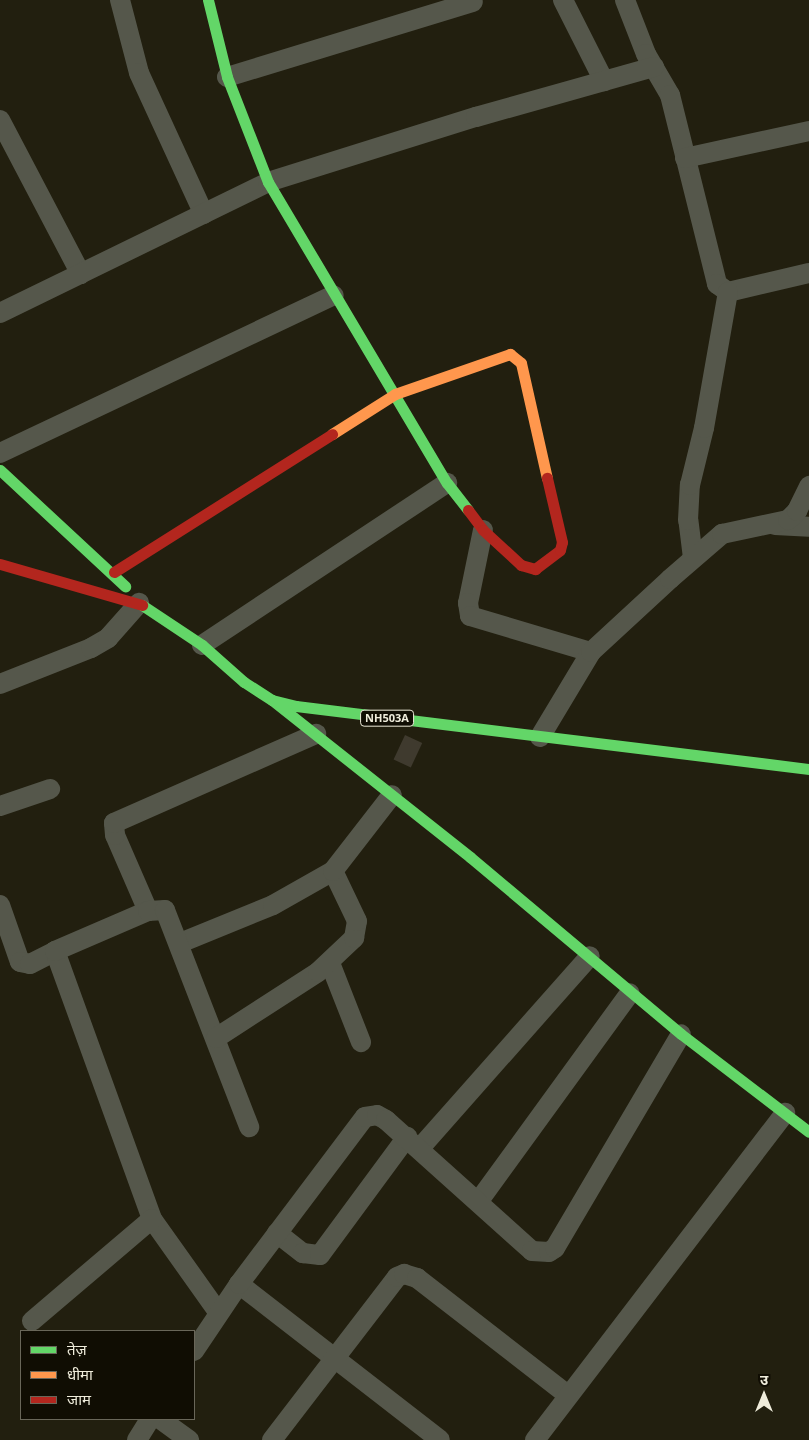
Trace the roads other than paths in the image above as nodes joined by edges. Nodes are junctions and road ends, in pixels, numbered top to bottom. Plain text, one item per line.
1 (120, 0) edge
2 (208, 0) edge
3 (563, 0) edge
4 (625, 0) edge
5 (473, 2) dead end
6 (654, 67) junction
7 (227, 77) junction
8 (604, 81) junction
9 (0, 120) edge
10 (809, 131) edge
11 (685, 158) junction
12 (268, 182) junction
13 (204, 214) junction
14 (809, 273) edge
15 (81, 274) junction
16 (728, 292) junction
17 (334, 295) junction
18 (0, 313) edge
19 (395, 394) junction
20 (0, 453) edge
21 (0, 470) edge
22 (447, 482) junction
23 (809, 486) edge
24 (773, 525) junction
25 (809, 527) edge
26 (483, 530) junction
27 (693, 558) junction
28 (0, 564) edge
29 (114, 572) junction
30 (139, 603) junction
31 (202, 645) junction
32 (591, 652) junction
33 (0, 684) edge
34 (272, 700) junction
35 (316, 734) junction
36 (540, 736) junction
37 (809, 769) edge
38 (50, 789) dead end
39 (392, 795) junction
40 (0, 806) edge
41 (333, 871) junction
42 (0, 906) edge
43 (148, 911) junction
44 (180, 943) junction
45 (55, 951) junction
46 (590, 956) junction
47 (330, 963) junction
48 (630, 993) junction
49 (681, 1034) junction
50 (216, 1038) junction
51 (361, 1042) dead end
52 (785, 1113) junction
53 (248, 1127) dead end
54 (809, 1132) edge
55 (413, 1143) junction
56 (478, 1202) junction
57 (152, 1219) junction
58 (277, 1233) junction
59 (239, 1284) junction
60 (218, 1312) junction
61 (32, 1321) dead end
62 (195, 1348) edge
63 (334, 1358) junction
64 (568, 1395) junction
65 (149, 1420) edge
66 (161, 1420) edge
67 (137, 1440) edge
68 (189, 1440) edge
69 (272, 1440) edge
70 (440, 1440) edge
71 (534, 1440) edge

1 - 13 street
2 - 7 main road
3 - 8 street
4 - 6 street
5 - 7 street
6 - 8 street
6 - 11 street
7 - 12 main road
8 - 12 street
9 - 15 street
10 - 11 street
11 - 16 street
12 - 13 street
12 - 17 main road
13 - 15 street
14 - 16 street
15 - 18 street
16 - 27 street
17 - 19 main road
17 - 20 street
19 - 22 main road
19 - 26 main road
19 - 29 main road
21 - 29 main road
22 - 26 main road
22 - 31 street
23 - 24 street
24 - 25 street
24 - 27 street
26 - 32 street
27 - 32 street
28 - 30 main road, NH503A
29 - 30 main road
30 - 31 main road, NH503A
30 - 33 street
31 - 34 main road, NH503A
32 - 36 street
34 - 35 main road
34 - 36 main road, NH503A
35 - 39 main road
35 - 43 street
36 - 37 main road, NH503A
38 - 40 street
39 - 41 street
39 - 46 main road
41 - 44 street
41 - 47 street
42 - 45 street
43 - 44 street
43 - 45 street
44 - 50 street
45 - 57 street
46 - 48 main road
46 - 55 street
47 - 50 street
47 - 51 street
48 - 49 main road
48 - 56 street
49 - 52 main road
49 - 56 street
50 - 53 street
52 - 54 main road
52 - 64 street
55 - 56 street
55 - 58 street
55 - 58 street
57 - 60 street
57 - 61 street
58 - 59 street
59 - 60 street
59 - 63 street
60 - 62 street
63 - 64 street
63 - 69 street
63 - 70 street
64 - 71 street
65 - 67 street
66 - 68 street

